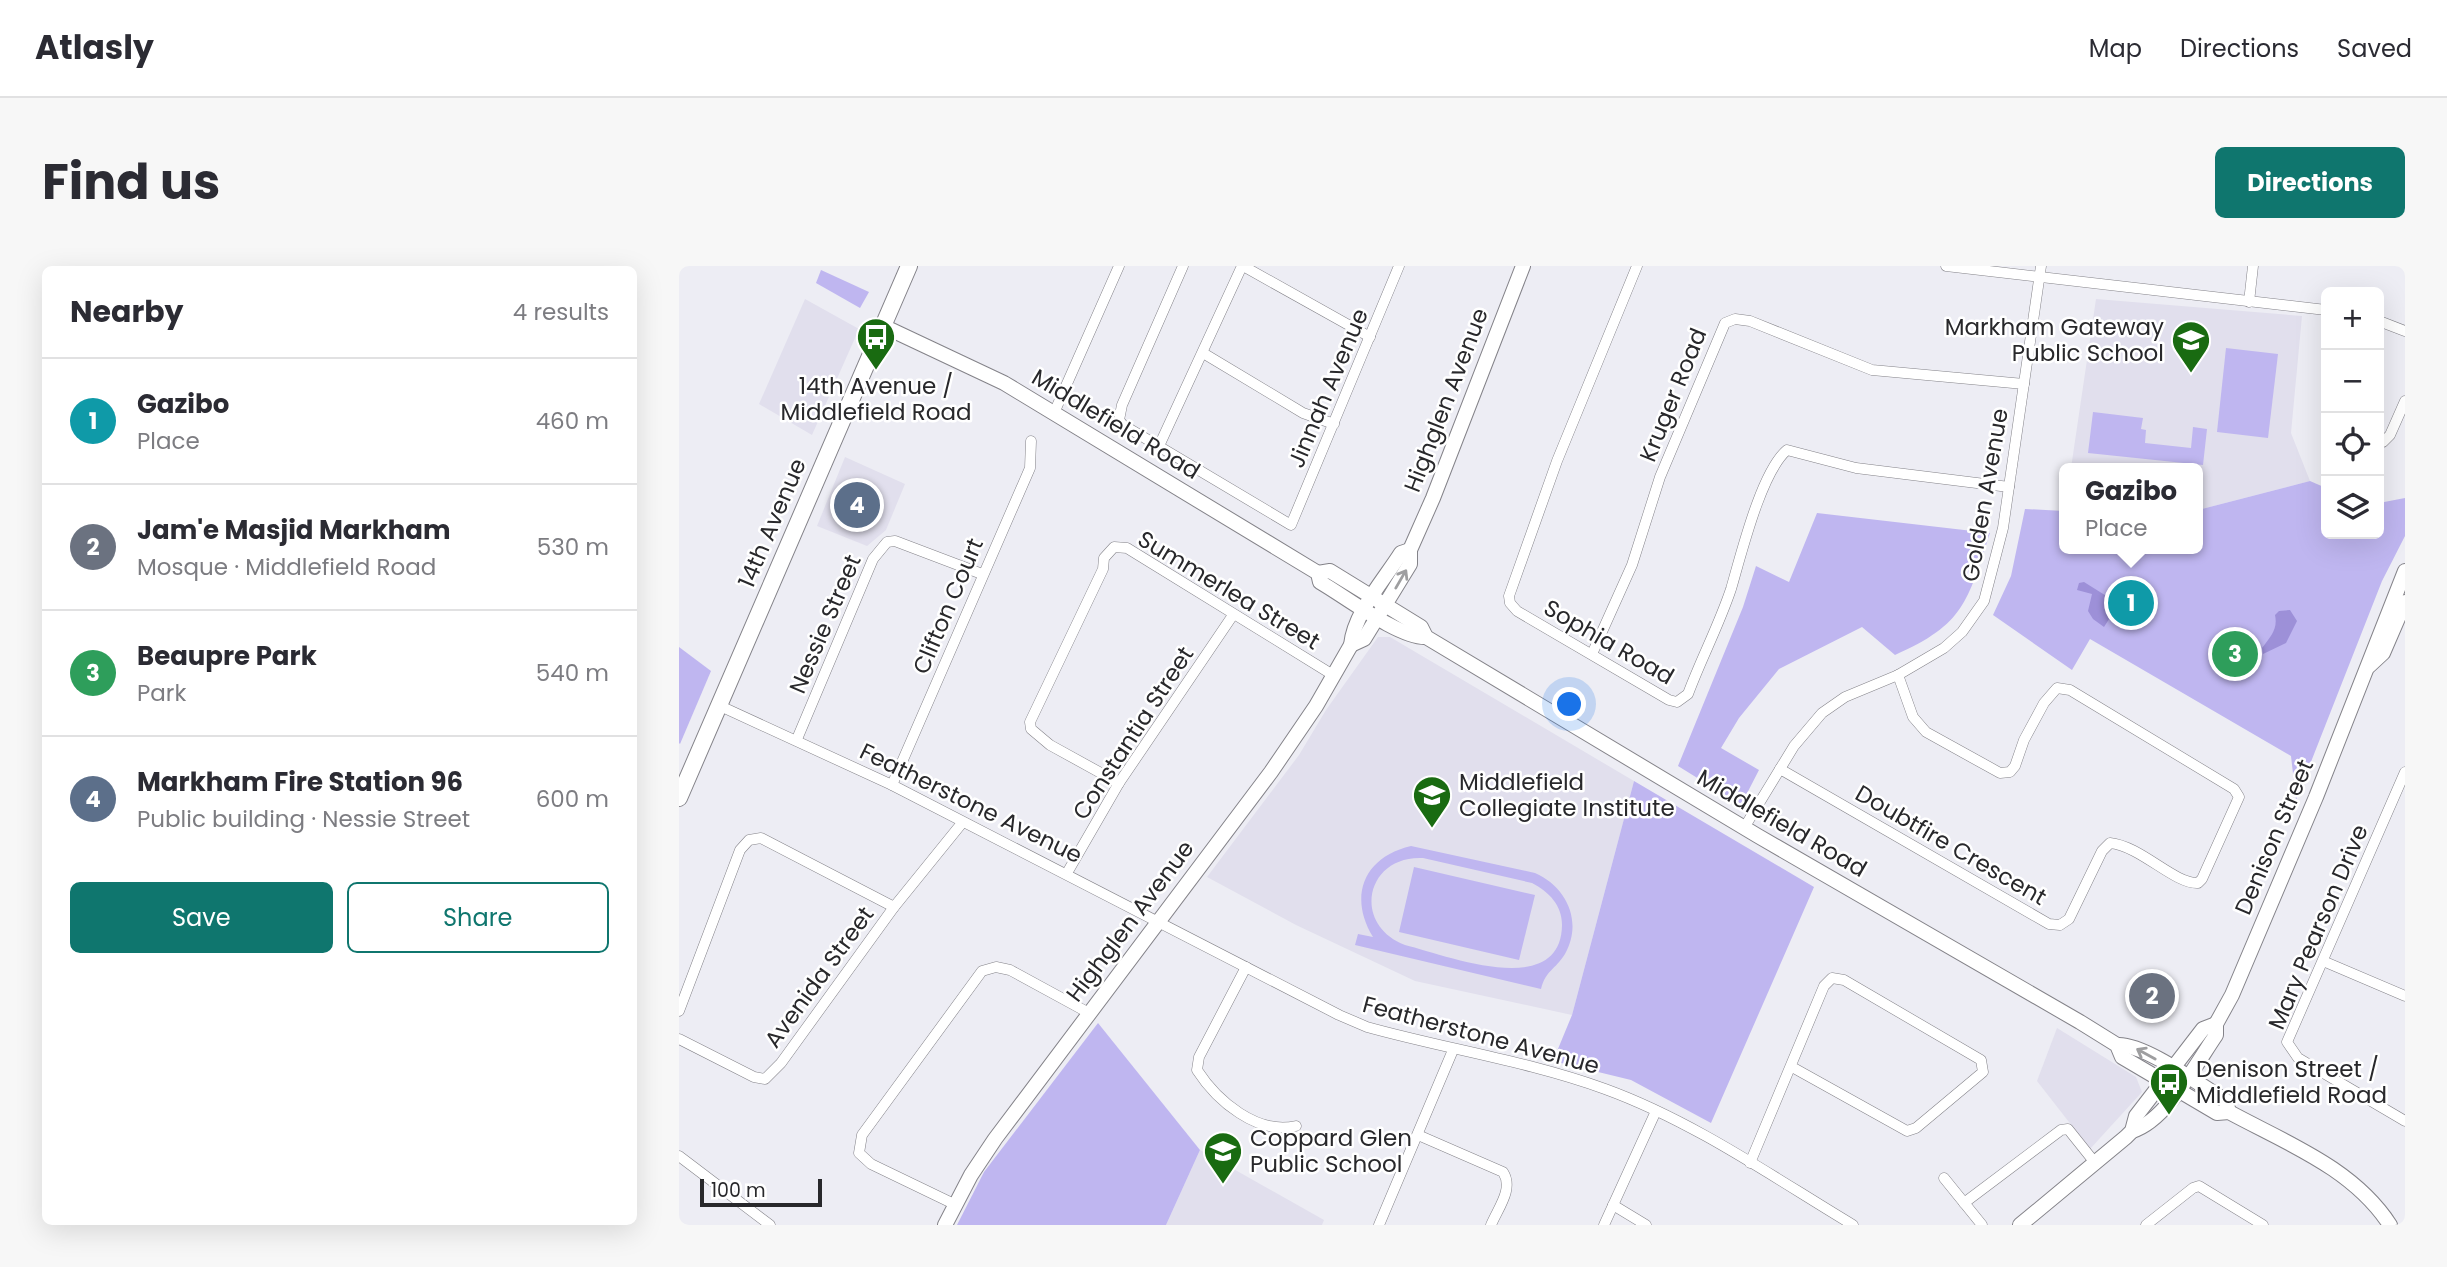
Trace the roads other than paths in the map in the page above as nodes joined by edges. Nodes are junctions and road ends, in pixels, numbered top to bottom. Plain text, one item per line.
1 (909, 266) edge
2 (1119, 266) edge
3 (1183, 266) edge
4 (1243, 266) edge
5 (1399, 266) edge
6 (1523, 266) edge
7 (1637, 266) edge
8 (1946, 266) edge
9 (2253, 266) edge
10 (2040, 271) edge
11 (2249, 302) junction
12 (2321, 309) edge
13 (2384, 323) edge
14 (883, 326) junction
15 (2405, 331) edge
16 (1370, 337) junction
17 (1203, 353) junction
18 (2024, 384) junction
19 (2405, 401) edge
20 (1054, 413) junction
21 (1333, 424) junction
22 (1031, 441) dead end
23 (2384, 441) edge
24 (1159, 446) junction
25 (2009, 487) junction
26 (982, 574) junction
27 (2404, 575) edge
28 (2402, 596) edge
29 (1375, 607) junction
30 (1233, 615) junction
31 (1592, 654) junction
32 (1333, 675) junction
33 (1898, 675) junction
34 (718, 705) junction
35 (797, 739) junction
36 (1780, 769) junction
37 (2405, 772) edge
38 (1119, 783) junction
39 (892, 785) junction
40 (679, 798) edge
41 (963, 823) junction
42 (1744, 828) junction
43 (1067, 873) junction
44 (894, 907) junction
45 (1159, 920) junction
46 (2323, 961) junction
47 (1247, 967) junction
48 (2405, 996) edge
49 (679, 1011) edge
50 (1089, 1013) junction
51 (679, 1039) edge
52 (2117, 1045) junction
53 (1453, 1050) junction
54 (1792, 1067) junction
55 (2180, 1073) junction
56 (2171, 1086) junction
57 (1655, 1111) junction
58 (2229, 1112) junction
59 (2405, 1121) edge
60 (1296, 1126) dead end
61 (1418, 1135) junction
62 (679, 1156) edge
63 (1750, 1163) junction
64 (2096, 1164) junction
65 (1944, 1178) dead end
66 (1964, 1203) junction
67 (954, 1205) junction
68 (1613, 1205) junction
69 (770, 1225) edge
70 (945, 1225) edge
71 (1379, 1225) edge
72 (1491, 1225) edge
73 (1604, 1225) edge
74 (1646, 1225) edge
75 (1853, 1225) edge
76 (1982, 1225) edge
77 (2020, 1225) edge
78 (2146, 1225) edge
79 (2263, 1225) edge
80 (2390, 1225) edge

1 - 14 main road, 14th Avenue
2 - 20 street
3 - 24 street
4 - 16 street
4 - 17 street
5 - 16 street, Jinnah Avenue
6 - 29 street, Highglen Avenue
7 - 31 street, Sophia Road
8 - 10 street
9 - 11 street
10 - 11 street
10 - 18 street, Golden Avenue
11 - 12 street
13 - 15 street
14 - 20 street, Middlefield Road
14 - 34 main road, 14th Avenue
16 - 21 street, Jinnah Avenue
17 - 21 street
17 - 24 street
18 - 25 street, Golden Avenue
18 - 31 street, Kruger Road
19 - 23 street
20 - 29 street, Middlefield Road
21 - 24 street, Jinnah Avenue
22 - 26 street, Clifton Court
25 - 31 street, Sophia Road
25 - 33 street, Golden Avenue
26 - 35 street, Nessie Street
26 - 39 street, Clifton Court
27 - 28 street, Denison Street
28 - 55 street, Denison Street
29 - 32 street, Highglen Avenue
29 - 42 street, Middlefield Road
30 - 32 street, Summerlea Street
30 - 38 street, Constantia Street
30 - 38 street, Summerlea Street
32 - 45 street, Highglen Avenue
33 - 36 street, Golden Avenue
33 - 36 street, Doubtfire Crescent
34 - 35 street, Featherstone Avenue
34 - 40 main road, 14th Avenue
35 - 39 street, Featherstone Avenue
36 - 42 street, Golden Avenue
37 - 46 street, Mary Pearson Drive
38 - 43 street, Constantia Street
39 - 41 street, Featherstone Avenue
41 - 43 street, Featherstone Avenue
41 - 44 street, Avenida Street
42 - 52 street, Middlefield Road
43 - 45 street, Featherstone Avenue
44 - 49 street
44 - 51 street, Avenida Street
45 - 47 street, Featherstone Avenue
45 - 50 street, Highglen Avenue
46 - 48 street
46 - 59 street, Mary Pearson Drive
47 - 53 street, Featherstone Avenue
47 - 60 street
50 - 67 street, Highglen Avenue
50 - 67 street
55 -> 52 street, Middlefield Road
52 - 56 street, Middlefield Road
53 - 57 street, Featherstone Avenue
53 - 61 street
54 - 54 street
54 - 63 street
55 - 56 street, Denison Street
55 - 58 street, Middlefield Road
56 - 58 street, Middlefield Road
56 - 64 street, Denison Street
57 - 63 street, Featherstone Avenue
57 - 68 street
58 - 80 street, Middlefield Road
61 - 71 street
61 - 72 street
62 - 69 street
63 - 75 street, Featherstone Avenue
64 - 66 street
64 - 77 street, Denison Street
65 - 66 street
66 - 76 street
67 - 70 street, Highglen Avenue
68 - 73 street
68 - 74 street
78 - 79 street

